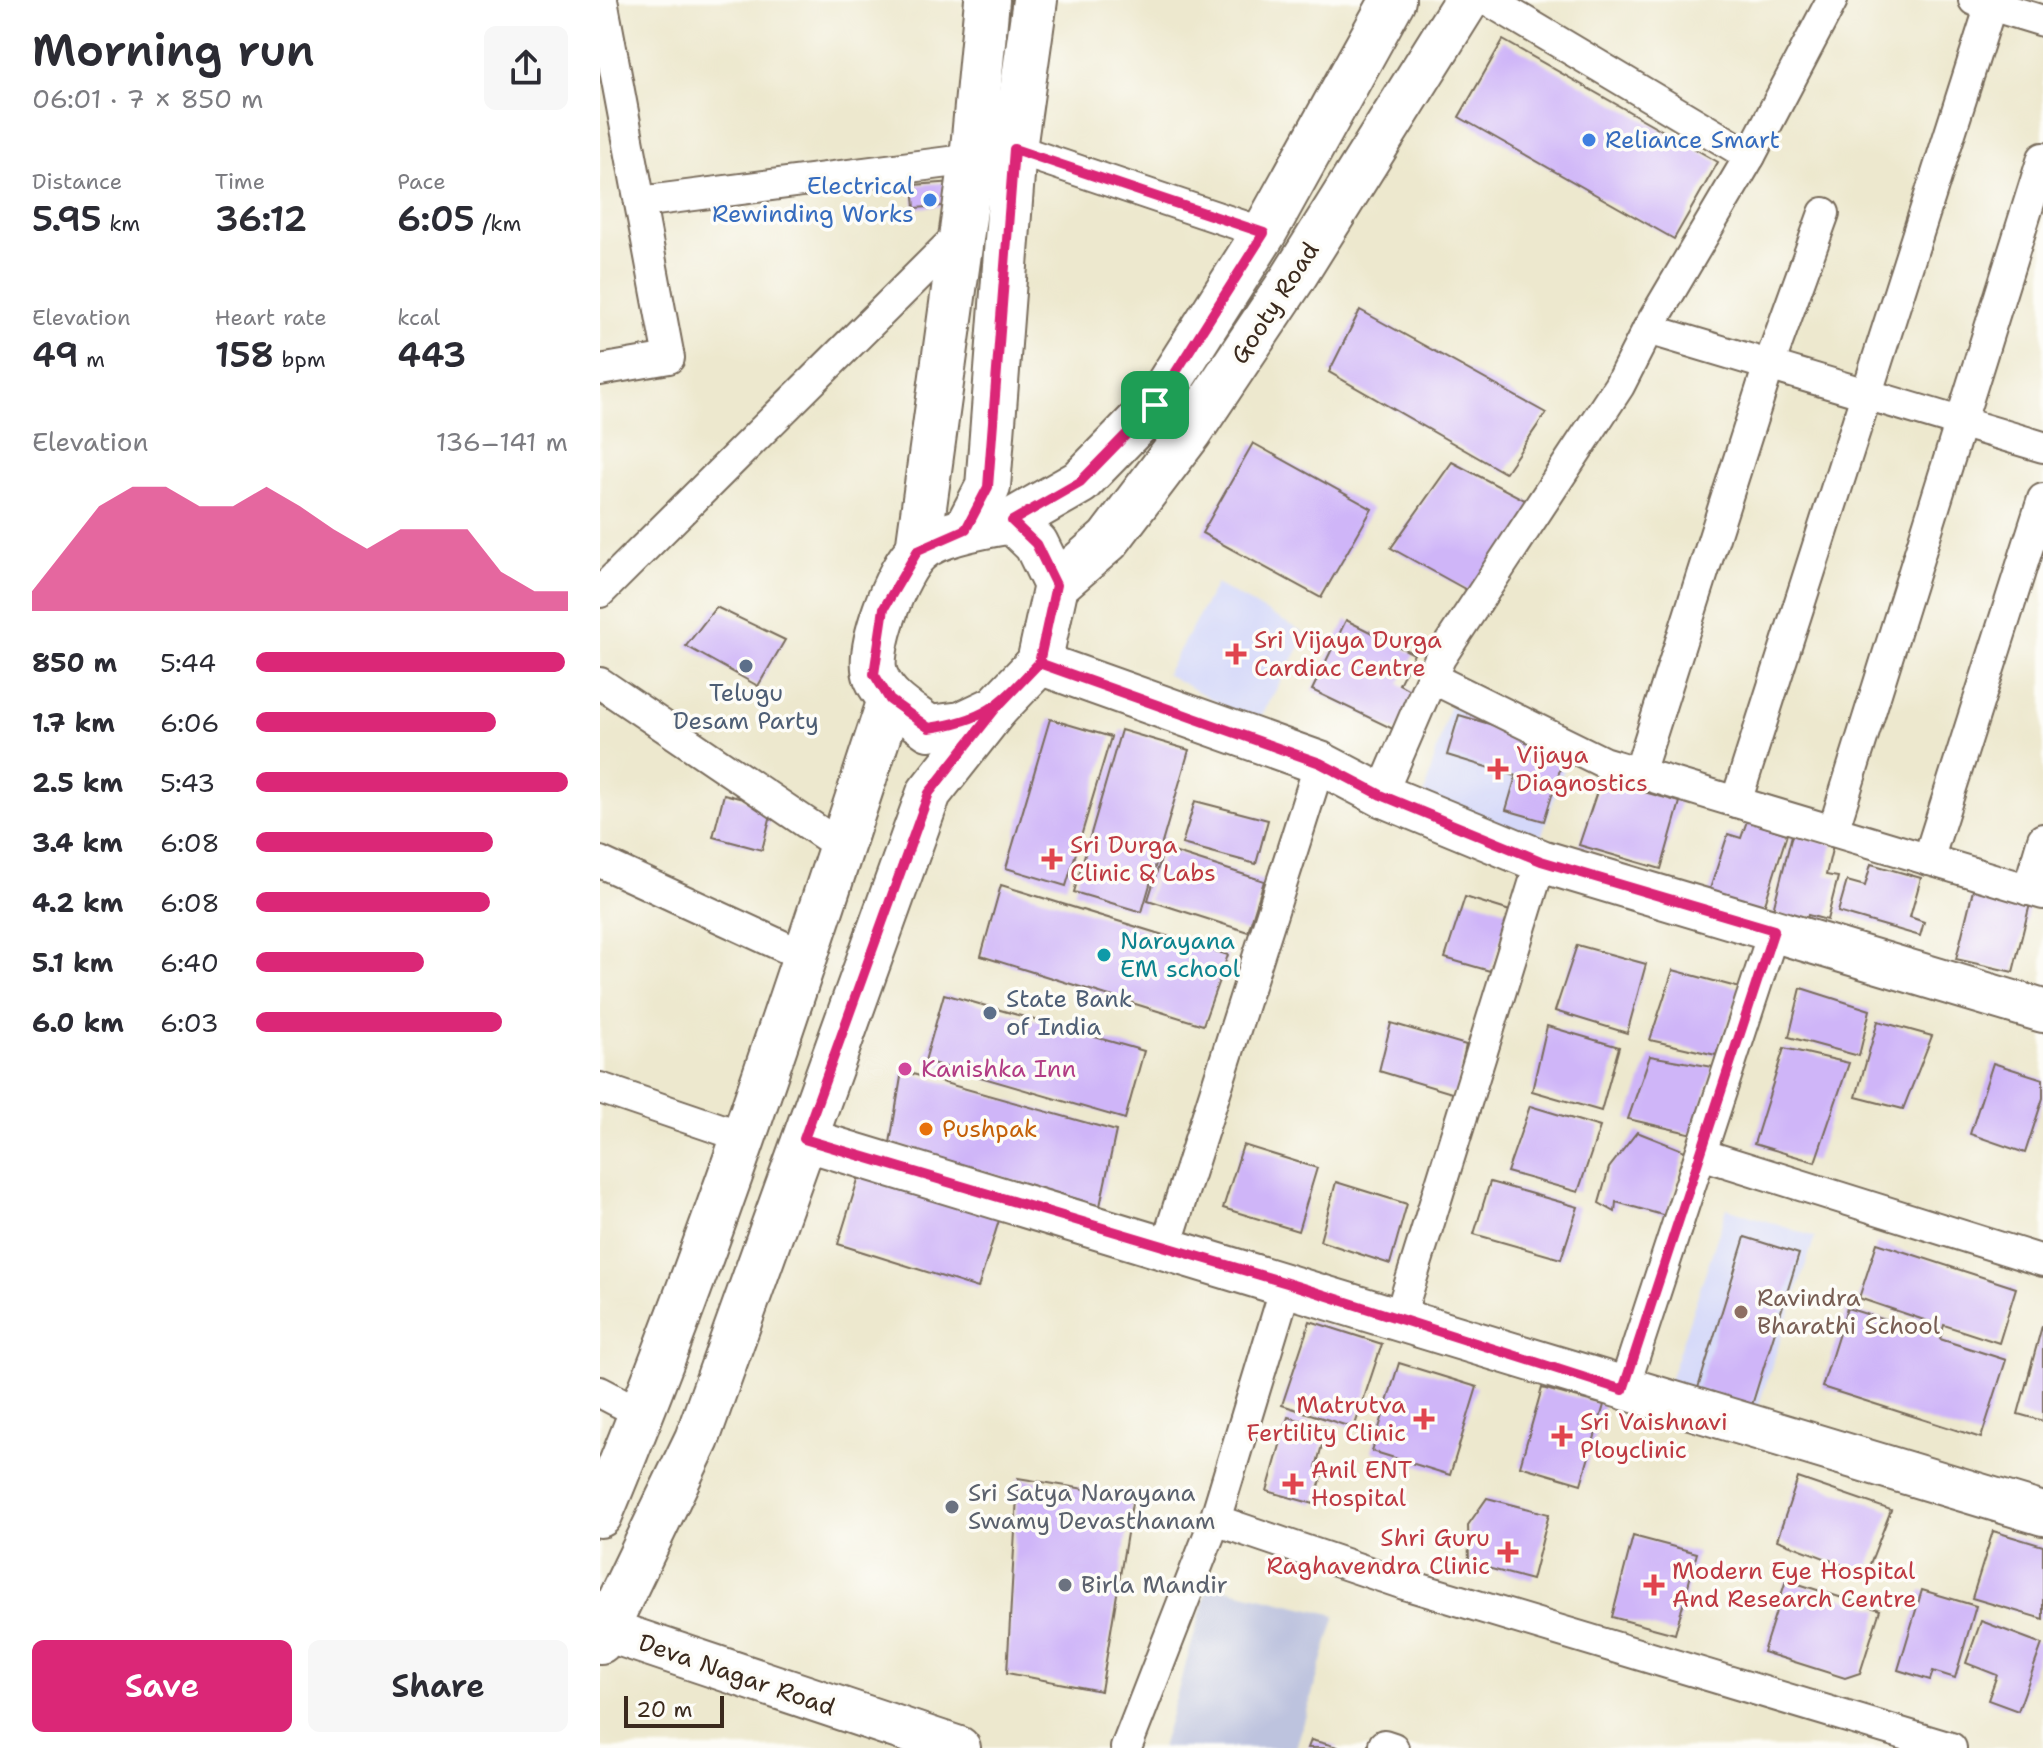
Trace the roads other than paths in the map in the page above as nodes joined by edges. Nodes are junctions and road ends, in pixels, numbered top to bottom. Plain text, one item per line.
1 (602, 0) edge
2 (987, 0) edge
3 (1035, 0) edge
4 (1393, 0) edge
5 (1467, 0) edge
6 (1488, 0) edge
7 (1832, 0) edge
8 (1983, 3) edge
9 (2043, 21) edge
10 (613, 131) edge
11 (1014, 149) junction
12 (1750, 156) junction
13 (2043, 158) edge
14 (972, 159) junction
15 (640, 202) junction
16 (1824, 213) dead end
17 (962, 232) junction
18 (1264, 233) junction
19 (1648, 329) junction
20 (1769, 365) junction
21 (600, 370) edge
22 (1865, 394) junction
23 (1960, 422) junction
24 (2043, 447) edge
25 (2043, 499) edge
26 (1012, 521) junction
27 (966, 529) junction
28 (918, 550) junction
29 (1056, 585) junction
30 (600, 592) edge
31 (1039, 663) junction
32 (1432, 678) junction
33 (600, 683) edge
34 (890, 700) junction
35 (996, 708) junction
36 (1320, 763) junction
37 (1639, 773) junction
38 (1381, 795) junction
39 (1736, 802) junction
40 (1833, 831) junction
41 (2043, 839) edge
42 (842, 847) junction
43 (1928, 860) junction
44 (1541, 861) junction
45 (600, 862) edge
46 (2035, 892) edge
47 (1774, 930) junction
48 (806, 957) junction
49 (2043, 1011) edge
50 (600, 1088) edge
51 (741, 1136) junction
52 (804, 1139) junction
53 (1701, 1154) junction
54 (1166, 1246) junction
55 (2043, 1261) edge
56 (1287, 1283) junction
57 (1399, 1319) junction
58 (1623, 1390) junction
59 (600, 1392) edge
60 (642, 1414) junction
61 (2043, 1514) edge
62 (600, 1515) edge
63 (1215, 1520) junction
64 (603, 1636) edge
65 (959, 1748) edge
66 (1126, 1748) edge
67 (1951, 1748) edge

1 - 10 street
2 - 14 main road
3 - 11 main road
4 - 18 main road, Gooty Road
5 - 29 main road, Gooty Road
6 - 12 street
7 - 12 street
8 - 9 street
8 - 22 street
10 - 15 street
11 - 18 street
11 - 27 main road
12 - 19 street
13 - 23 street
14 - 15 street
14 - 17 main road
15 - 21 street
16 - 20 street
17 - 28 main road
17 - 30 street
18 - 26 main road, Gooty Road
19 - 20 street
19 - 32 street
20 - 22 street
20 - 37 street
22 - 23 street
22 - 39 street
23 - 24 street
23 - 40 street
25 - 43 street
26 - 27 main road
26 - 29 main road
27 - 28 main road
28 - 34 main road
29 - 31 main road
31 - 35 main road
31 - 36 street
32 - 37 street
32 - 38 street
33 - 42 street
34 - 35 main road
34 - 42 main road
35 - 52 main road
36 - 38 street
36 - 54 street
37 - 39 street
38 - 44 street
39 - 40 street
40 - 43 street
41 - 46 street
42 - 48 main road
43 - 46 street
44 - 47 street
44 - 57 street
45 - 48 street
47 - 49 street
47 - 53 street
48 - 51 main road
50 - 51 street
51 - 60 main road
52 - 54 street
52 - 64 main road
53 - 55 street
53 - 58 street
54 - 56 street
56 - 57 street
56 - 63 street
57 - 58 street
58 - 61 street
59 - 60 street
60 - 62 main road
63 - 66 street
63 - 67 street
64 - 65 street, Deva Nagar Road

